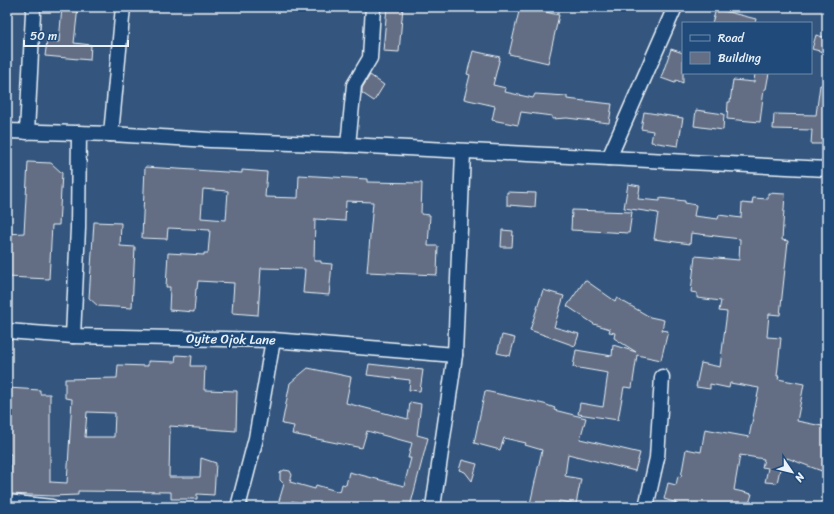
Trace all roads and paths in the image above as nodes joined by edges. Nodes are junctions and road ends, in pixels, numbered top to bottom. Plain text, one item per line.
1 (123, 7) edge
2 (373, 7) edge
3 (675, 7) edge
4 (33, 14) dead end
5 (7, 131) edge
6 (27, 132) junction
7 (79, 133) junction
8 (111, 134) junction
9 (348, 145) junction
10 (462, 152) junction
11 (609, 158) junction
12 (827, 169) edge
13 (7, 331) edge
14 (73, 336) junction
15 (274, 340) junction
16 (455, 355) junction
17 (662, 377) dead end
18 (7, 502) edge
19 (437, 506) edge
20 (52, 507) edge
21 (238, 507) edge
22 (646, 507) edge

1 - 8 street
2 - 9 street
3 - 11 street
4 - 6 street
5 - 6 street
6 - 7 street
7 - 8 street
7 - 14 street
8 - 9 street
9 - 10 street
10 - 11 street
10 - 16 street
11 - 12 street
13 - 14 street, Oyite Ojok Lane
14 - 15 street, Oyite Ojok Lane
15 - 16 street, Oyite Ojok Lane
15 - 21 street
16 - 19 street
17 - 22 street
18 - 20 street

